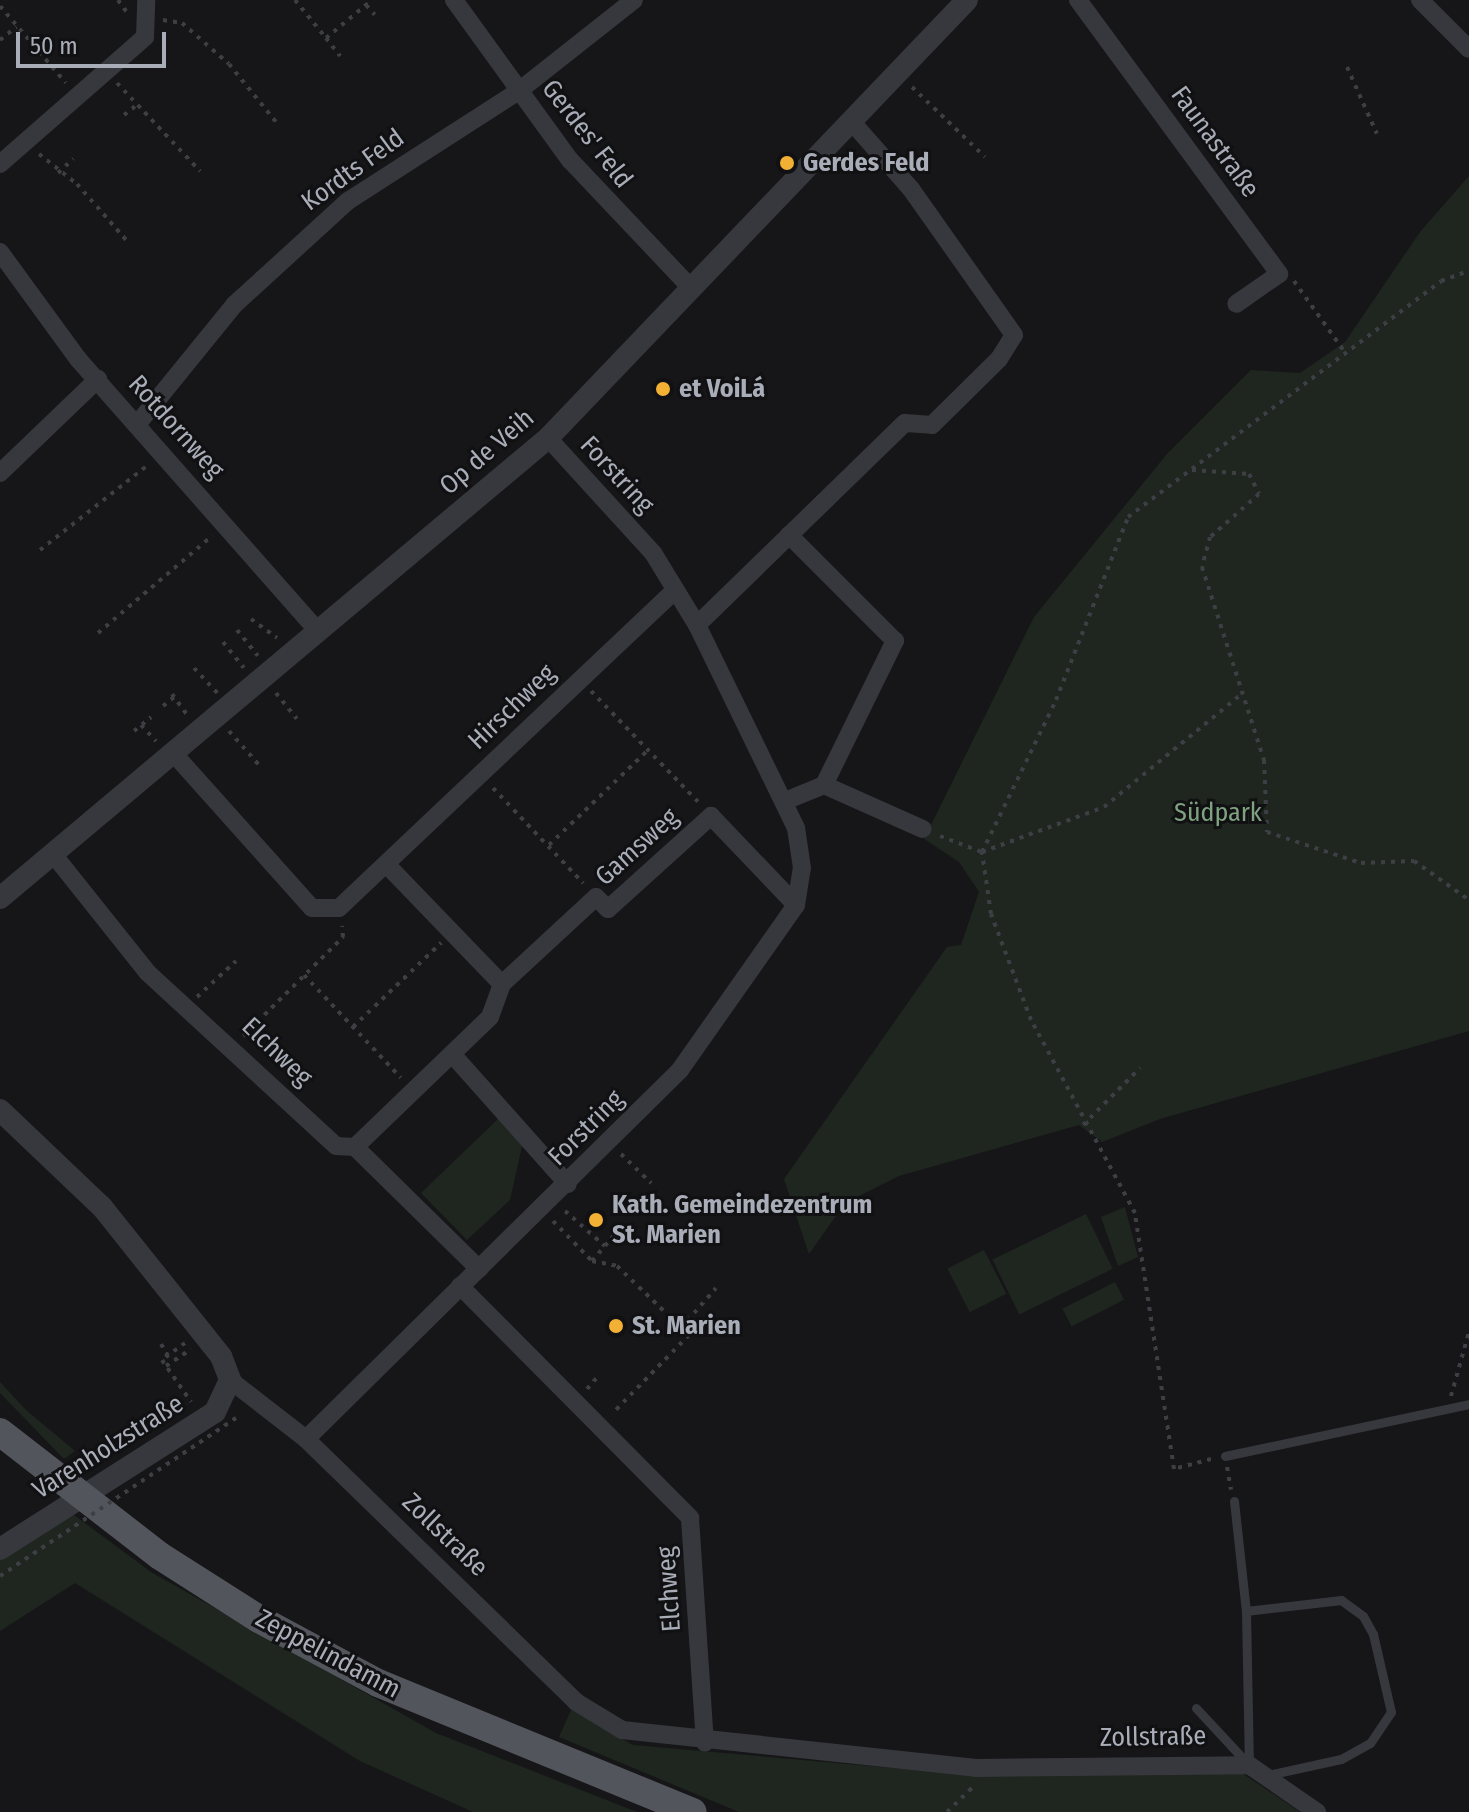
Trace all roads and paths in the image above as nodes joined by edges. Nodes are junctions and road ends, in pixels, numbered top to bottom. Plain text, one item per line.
1 (295, 0) edge
2 (372, 0) edge
3 (454, 0) edge
4 (634, 0) edge
5 (967, 0) edge
6 (1078, 0) edge
7 (1420, 0) edge
8 (366, 5) junction
9 (0, 6) edge
10 (146, 9) edge
11 (375, 15) dead end
12 (16, 27) junction
13 (326, 38) junction
14 (0, 40) edge
15 (1469, 49) edge
16 (340, 56) dead end
17 (1347, 67) dead end
18 (109, 70) junction
19 (897, 73) junction
20 (520, 90) junction
21 (78, 97) junction
22 (138, 104) junction
23 (124, 115) dead end
24 (851, 121) junction
25 (276, 122) dead end
26 (1377, 134) dead end
27 (26, 142) junction
28 (985, 157) dead end
29 (73, 159) dead end
30 (0, 164) edge
31 (200, 171) dead end
32 (58, 173) junction
33 (128, 242) dead end
34 (0, 252) edge
35 (1469, 271) edge
36 (1279, 274) junction
37 (692, 289) junction
38 (1236, 304) dead end
39 (1344, 351) junction
40 (98, 379) junction
41 (139, 422) junction
42 (548, 438) junction
43 (1190, 470) junction
44 (138, 472) dead end
45 (0, 473) edge
46 (225, 524) junction
47 (789, 535) junction
48 (40, 550) dead end
49 (675, 590) junction
50 (251, 619) dead end
51 (697, 625) junction
52 (237, 630) dead end
53 (319, 632) junction
54 (98, 633) dead end
55 (223, 642) dead end
56 (293, 656) junction
57 (194, 668) dead end
58 (579, 678) junction
59 (265, 679) junction
60 (1243, 693) junction
61 (174, 697) dead end
62 (163, 706) dead end
63 (225, 713) junction
64 (151, 717) dead end
65 (297, 719) dead end
66 (134, 731) dead end
67 (648, 750) junction
68 (175, 755) junction
69 (259, 765) dead end
70 (480, 774) junction
71 (824, 785) junction
72 (785, 801) junction
73 (711, 816) junction
74 (923, 829) joint
75 (548, 846) junction
76 (982, 852) junction
77 (53, 854) junction
78 (386, 864) junction
79 (596, 897) junction
80 (0, 898) edge
81 (1469, 900) edge
82 (796, 905) junction
83 (339, 908) junction
84 (452, 933) junction
85 (236, 961) dead end
86 (304, 975) junction
87 (502, 984) junction
88 (189, 1005) junction
89 (353, 1027) junction
90 (233, 1046) junction
91 (452, 1054) junction
92 (1140, 1068) dead end
93 (413, 1090) junction
94 (0, 1110) edge
95 (1083, 1125) junction
96 (609, 1143) junction
97 (355, 1147) junction
98 (651, 1183) dead end
99 (568, 1184) junction
100 (624, 1223) dead end
101 (605, 1246) junction
102 (592, 1261) junction
103 (479, 1269) junction
104 (460, 1286) junction
105 (716, 1288) dead end
106 (681, 1328) junction
107 (1469, 1332) edge
108 (207, 1338) junction
109 (161, 1344) dead end
110 (177, 1349) dead end
111 (168, 1356) junction
112 (166, 1366) junction
113 (230, 1380) junction
114 (1469, 1404) edge
115 (1450, 1407) junction
116 (239, 1416) dead end
117 (204, 1421) junction
118 (599, 1427) junction
119 (0, 1432) edge
120 (306, 1439) junction
121 (1225, 1456) junction
122 (80, 1496) junction
123 (1234, 1501) joint
124 (0, 1549) edge
125 (0, 1576) edge
126 (1246, 1611) junction
127 (1196, 1708) dead end
128 (705, 1742) junction
129 (1249, 1765) junction
130 (976, 1768) junction
131 (1268, 1775) junction
132 (693, 1812) edge
133 (947, 1812) edge
134 (1317, 1812) edge

1 - 13 path
2 - 8 path
3 - 20 street, Gerdes' Feld
4 - 20 street, Kordts Feld
5 - 19 street, Op de Veih
6 - 36 street, Faunastraße
7 - 15 street
8 - 11 path
8 - 13 path
9 - 12 path
10 - 18 street
10 - 25 path
12 - 14 path
12 - 21 path
13 - 16 path
17 - 26 path
18 - 21 street
18 - 22 path
19 - 24 street, Op de Veih
19 - 28 path
20 - 37 street, Gerdes' Feld
20 - 41 street, Kordts Feld
21 - 27 street
22 - 23 path
22 - 31 path
24 - 37 street, Op de Veih
24 - 47 street
27 - 30 street
27 - 32 path
29 - 32 path
32 - 33 path
34 - 40 street, Rotdornweg
35 - 39 path
36 - 38 street
36 - 39 path
37 - 42 street, Op de Veih
39 - 43 path
40 - 41 street, Rotdornweg
40 - 45 street
41 - 46 street, Rotdornweg
42 - 49 street, Forstring
42 - 53 street, Op de Veih
43 - 60 path
43 - 76 path
44 - 48 path
46 - 53 street, Rotdornweg
46 - 54 path
47 - 51 street
47 - 71 street
49 - 51 street, Forstring
49 - 58 street, Hirschweg
50 - 56 path
51 - 72 street, Forstring
52 - 59 path
53 - 56 street, Op de Veih
55 - 59 path
56 - 59 street, Op de Veih
57 - 63 path
58 - 67 path
58 - 70 street, Hirschweg
59 - 63 street, Op de Veih
59 - 65 path
60 - 76 path
60 - 81 path
61 - 62 path
63 - 68 street, Op de Veih
63 - 69 path
64 - 66 path
67 - 73 path
67 - 75 path
68 - 77 street, Op de Veih
68 - 83 street
70 - 75 path
70 - 78 street, Hirschweg
71 - 72 street
71 - 74 street
72 - 82 street, Forstring
73 - 79 street, Gamsweg
73 - 82 street, Gamsweg
74 - 76 path
75 - 79 path
76 - 95 path
77 - 80 street, Op de Veih
77 - 88 street, Elchweg
78 - 83 street, Hirschweg
78 - 84 street
79 - 87 street, Gamsweg
82 - 96 street, Forstring
83 - 86 path
84 - 87 street
84 - 89 path
85 - 88 path
86 - 89 path
86 - 90 path
87 - 91 street, Gamsweg
88 - 90 street, Elchweg
89 - 93 path
90 - 97 street, Elchweg
91 - 93 street, Gamsweg
91 - 99 street
92 - 95 path
93 - 97 street, Gamsweg
94 - 108 street, Zollstraße
95 - 121 path
96 - 98 path
96 - 99 street, Forstring
97 - 103 street, Elchweg
99 - 103 street, Forstring
100 - 101 path
101 - 102 path
101 - 102 path
102 - 106 path
103 - 104 street, Forstring
104 - 118 street, Elchweg
104 - 120 street, Forstring
105 - 106 path
106 - 118 path
107 - 115 path
108 - 112 path
108 - 113 street, Zollstraße
109 - 111 path
110 - 111 path
111 - 112 path
112 - 117 path
113 - 117 street, Varenholzstraße
113 - 120 street, Zollstraße
114 - 115 lane
115 - 121 lane
116 - 125 path, bridge
117 - 122 street, Varenholzstraße
118 - 128 street, Elchweg
119 - 122 main road, Zeppelindamm
120 - 128 street, Zollstraße
121 - 123 path
122 - 124 street, Varenholzstraße
122 - 132 main road, Zeppelindamm
123 - 126 lane
126 - 129 lane
126 - 131 lane
127 - 129 lane
128 - 130 street, Zollstraße
129 - 130 street, Zollstraße
129 - 131 street, Zollstraße
130 - 133 path
131 - 134 street, Zollstraße

